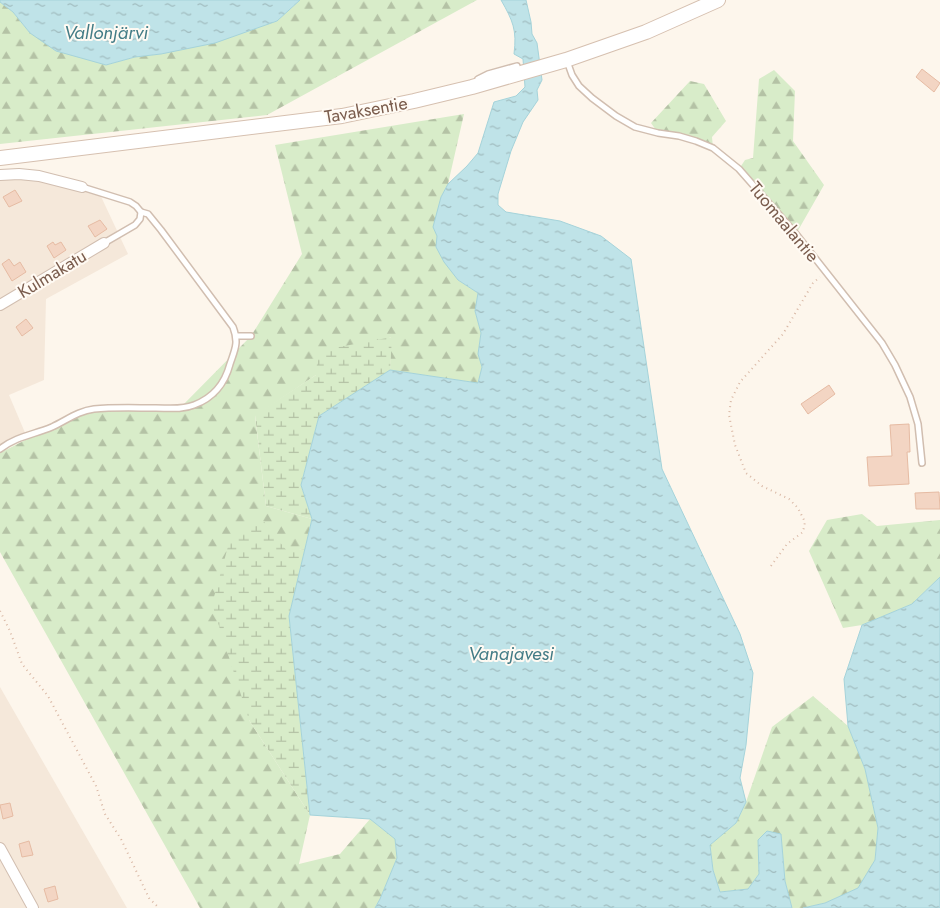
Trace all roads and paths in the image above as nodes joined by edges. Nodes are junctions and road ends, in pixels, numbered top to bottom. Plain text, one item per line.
1 (718, 0) edge
2 (566, 60) junction
3 (0, 158) edge
4 (0, 175) edge
5 (82, 187) joint
6 (140, 212) junction
7 (104, 243) joint
8 (826, 272) junction
9 (0, 305) edge
10 (237, 336) junction
11 (250, 336) dead end
12 (0, 449) edge
13 (922, 463) dead end
14 (770, 566) dead end
15 (0, 611) edge
16 (0, 848) edge
17 (33, 908) edge
18 (159, 908) edge

1 - 2 main road, Tavaksentie
2 - 3 main road, Tavaksentie
2 - 8 lane, Tuomaalantie
4 - 5 street
5 - 6 lane
6 - 7 lane
6 - 10 lane
7 - 9 street, Kulmakatu
8 - 13 lane, Tuomaalantie
8 - 14 path
10 - 11 lane
10 - 12 lane
15 - 18 path
16 - 17 street

